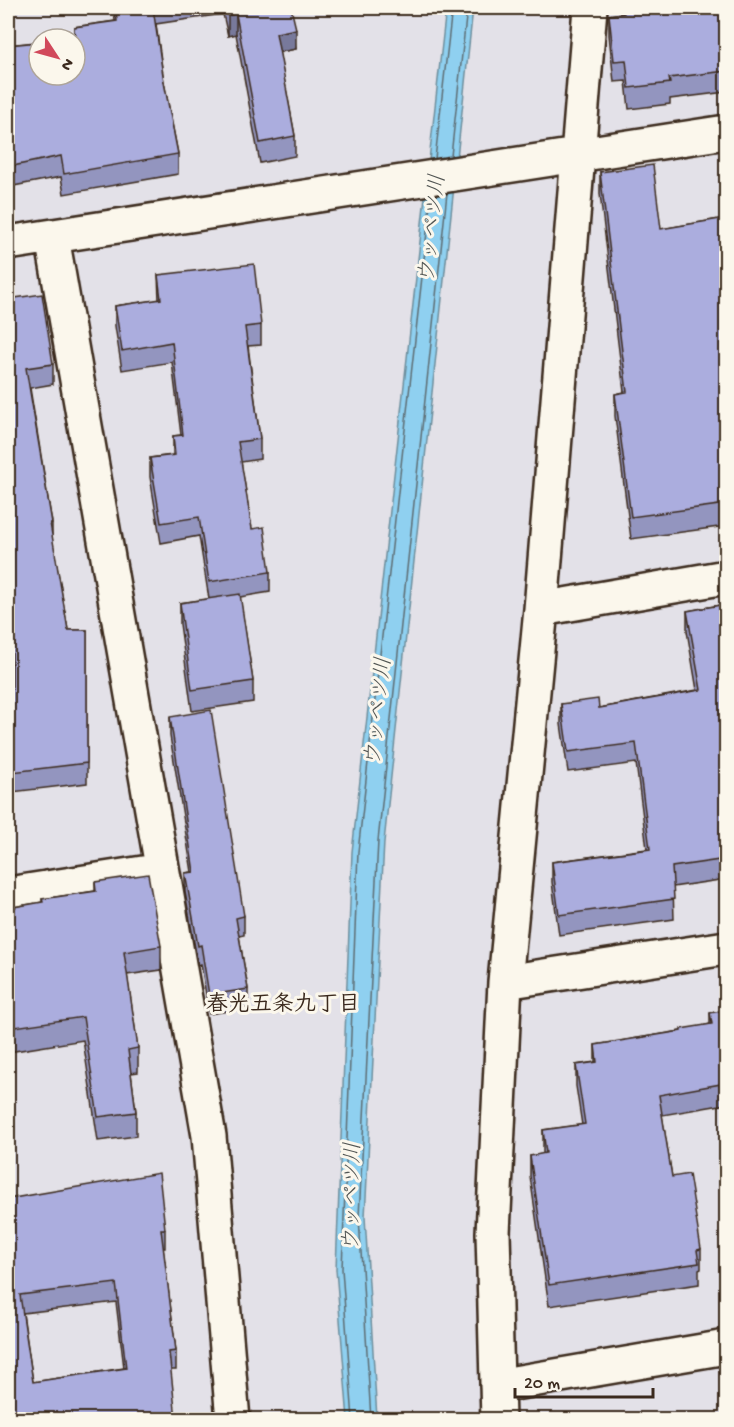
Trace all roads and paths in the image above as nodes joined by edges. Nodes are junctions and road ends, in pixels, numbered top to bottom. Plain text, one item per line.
1 (590, 8) edge
2 (726, 132) edge
3 (578, 155) junction
4 (52, 237) junction
5 (8, 243) edge
6 (726, 577) edge
7 (541, 609) junction
8 (162, 870) junction
9 (8, 894) edge
10 (726, 948) edge
11 (506, 982) junction
12 (726, 1347) edge
13 (497, 1386) junction
14 (233, 1419) edge
15 (498, 1419) edge

1 - 3 street
2 - 3 street
3 - 4 street
3 - 7 street
4 - 5 street
4 - 8 street
6 - 7 street
7 - 11 street
8 - 9 street
8 - 14 street
10 - 11 street
11 - 13 street
12 - 13 street
13 - 15 street

